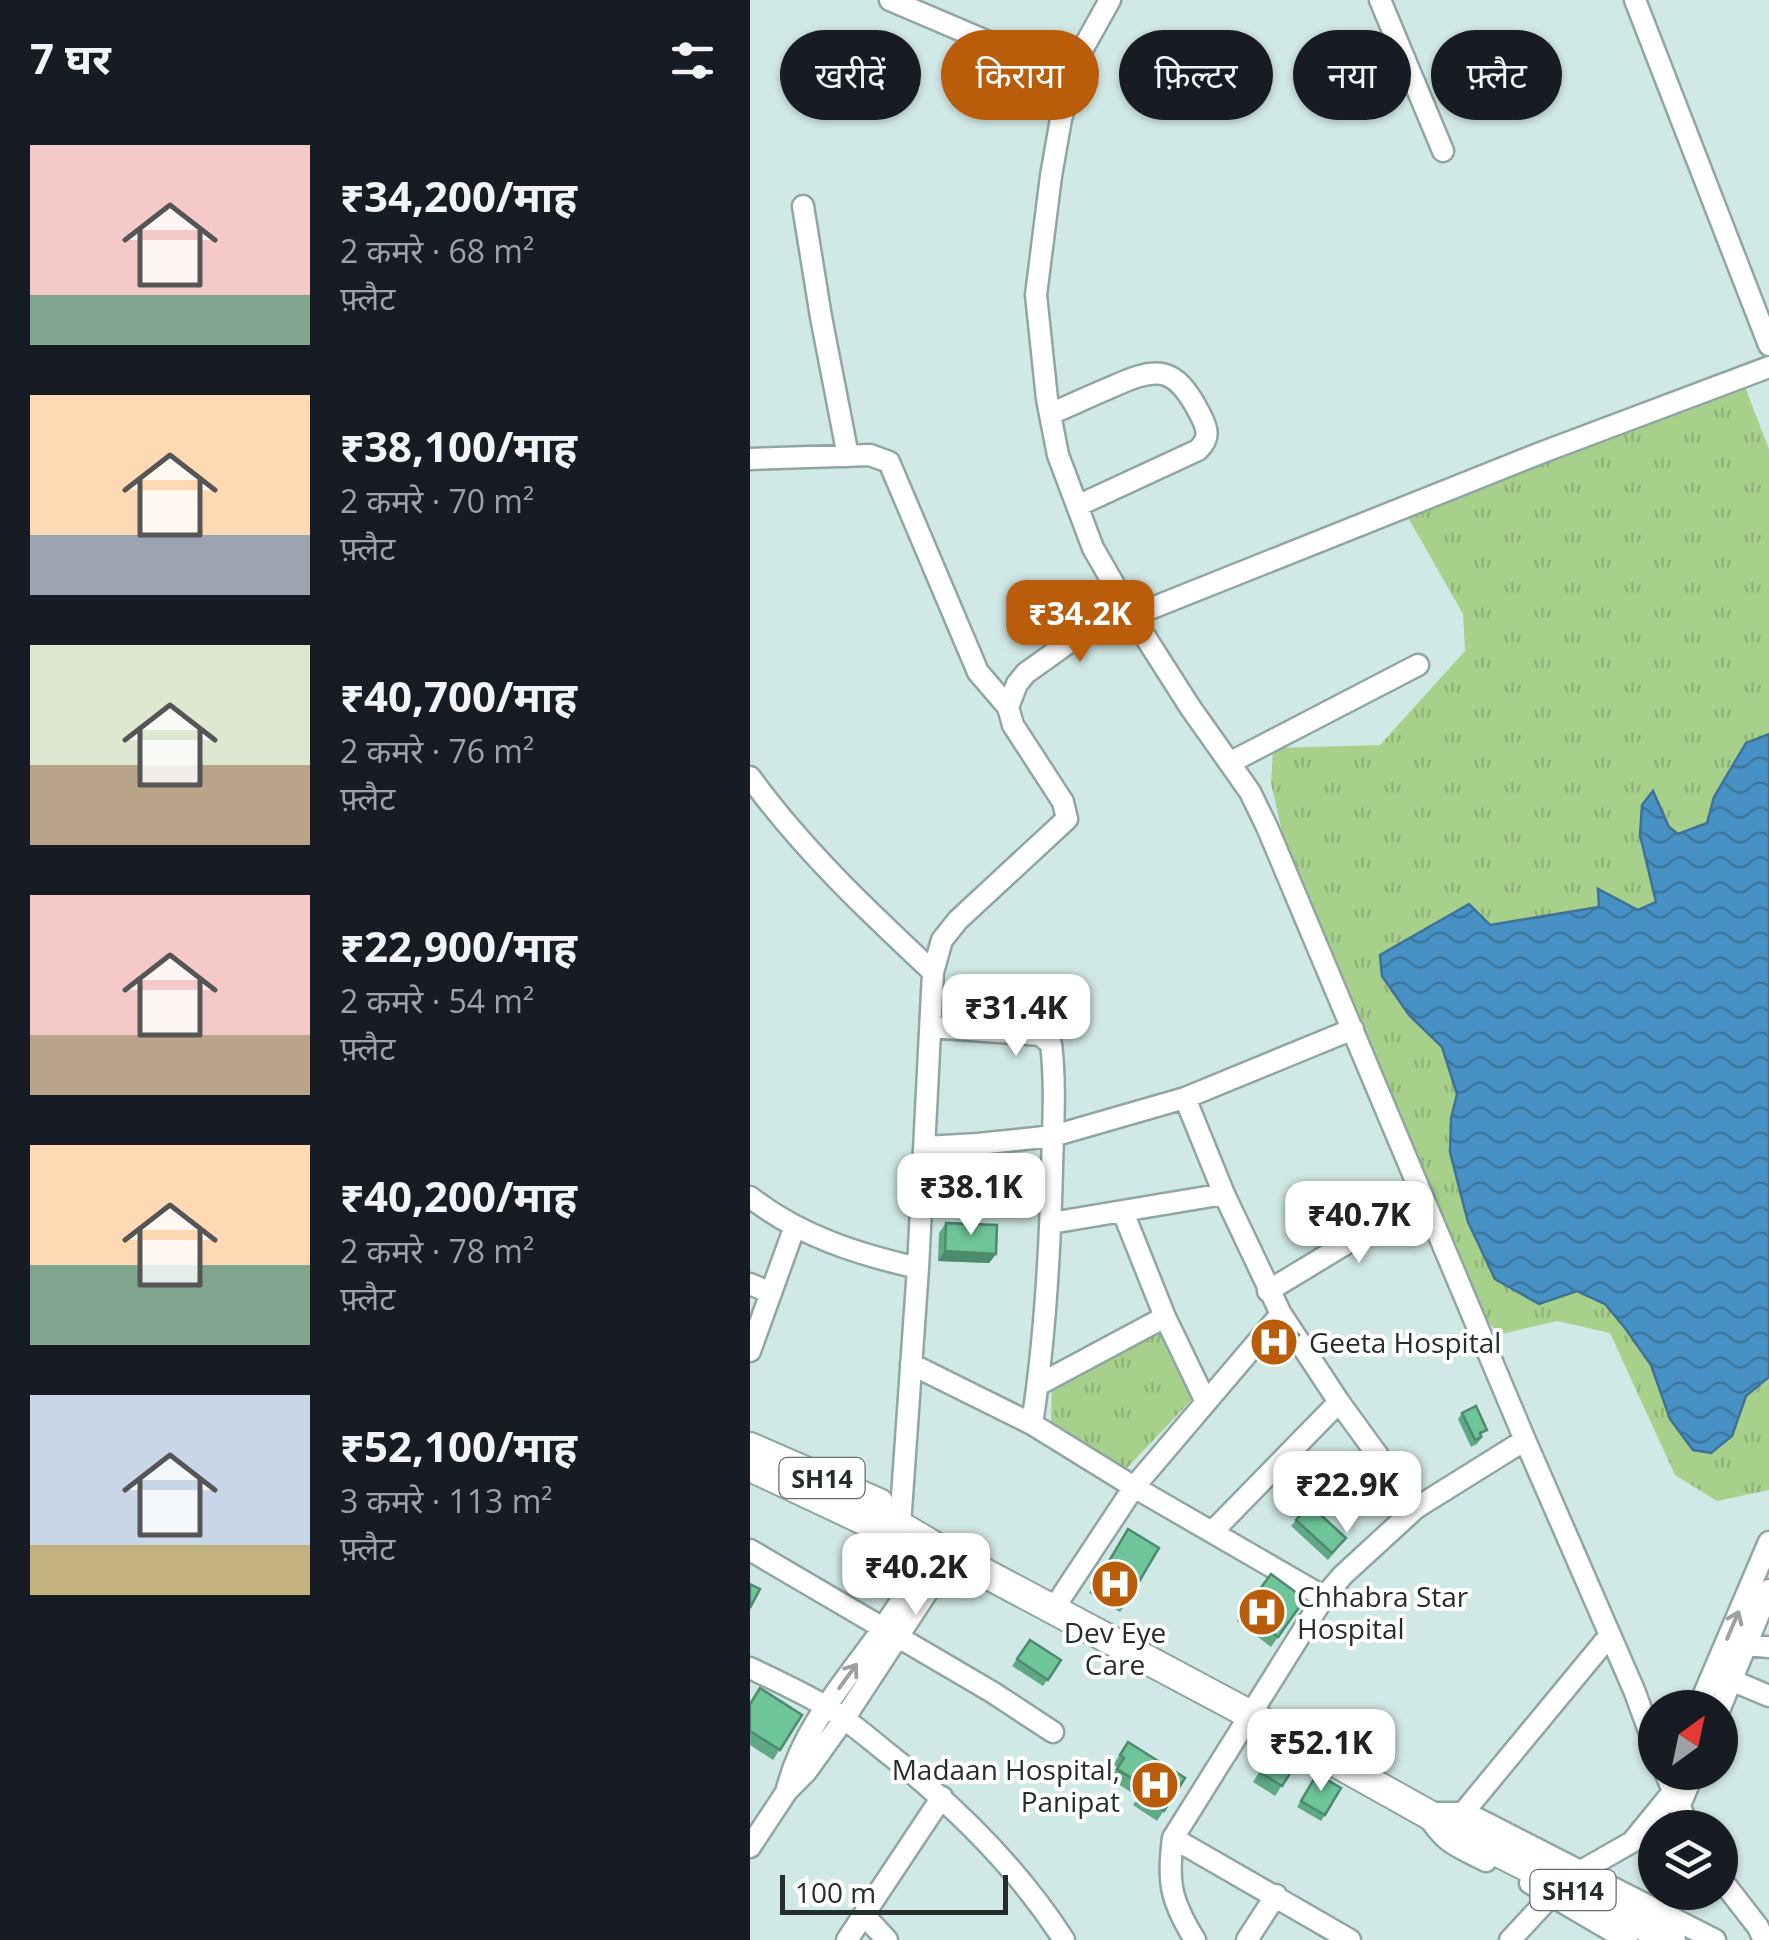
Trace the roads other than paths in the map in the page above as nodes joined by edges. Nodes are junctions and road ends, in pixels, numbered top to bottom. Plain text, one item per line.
1 (890, 0) edge
2 (1110, 0) edge
3 (1380, 0) edge
4 (1635, 0) edge
5 (960, 30) edge
6 (1093, 30) edge
7 (1061, 120) edge
8 (1443, 152) dead end
9 (803, 206) dead end
10 (1769, 345) edge
11 (1769, 367) edge
12 (1050, 414) junction
13 (848, 456) junction
14 (750, 459) edge
15 (1077, 506) junction
16 (1128, 609) junction
17 (1418, 665) dead end
18 (1008, 707) junction
19 (1231, 762) junction
20 (750, 777) edge
21 (933, 972) junction
22 (930, 1028) junction
23 (1352, 1030) junction
24 (1186, 1098) junction
25 (1053, 1136) junction
26 (925, 1147) junction
27 (1224, 1194) junction
28 (750, 1197) edge
29 (1423, 1198) junction
30 (1123, 1212) junction
31 (1051, 1223) junction
32 (796, 1226) junction
33 (918, 1268) junction
34 (750, 1284) edge
35 (1268, 1291) junction
36 (771, 1292) junction
37 (1281, 1314) junction
38 (1165, 1317) junction
39 (750, 1351) edge
40 (911, 1364) junction
41 (1038, 1386) junction
42 (1206, 1402) junction
43 (1339, 1402) junction
44 (1032, 1424) junction
45 (1525, 1440) junction
46 (750, 1447) edge
47 (750, 1468) edge
48 (1134, 1487) junction
49 (1416, 1508) junction
50 (893, 1521) junction
51 (1213, 1532) junction
52 (1769, 1542) edge
53 (750, 1550) edge
54 (944, 1550) junction
55 (1769, 1590) edge
56 (1324, 1597) junction
57 (1054, 1608) junction
58 (890, 1632) junction
59 (1610, 1635) junction
60 (1746, 1644) junction
61 (1769, 1647) edge
62 (750, 1668) edge
63 (1722, 1676) junction
64 (1712, 1690) edge
65 (1721, 1690) edge
66 (1769, 1696) edge
67 (1638, 1705) edge
68 (826, 1706) junction
69 (1249, 1714) junction
70 (844, 1719) junction
71 (1053, 1732) dead end
72 (1668, 1790) edge
73 (787, 1792) junction
74 (942, 1797) junction
75 (1426, 1813) junction
76 (1463, 1813) junction
77 (1173, 1838) junction
78 (750, 1847) edge
79 (1581, 1871) junction
80 (1552, 1895) junction
81 (1276, 1896) junction
82 (1738, 1901) edge
83 (864, 1915) junction
84 (1594, 1931) edge
85 (1346, 1939) edge
86 (848, 1940) edge
87 (887, 1940) edge
88 (1064, 1940) edge
89 (1195, 1940) edge
90 (1247, 1940) edge
91 (1510, 1940) edge
92 (1627, 1940) edge
93 (1671, 1940) edge
94 (1715, 1940) edge
95 (1764, 1940) edge

1 - 5 street
2 - 6 street
3 - 8 street
4 - 10 street
7 - 12 street
9 - 13 street
11 - 16 street
12 - 15 street
12 - 15 street
13 - 14 street
13 - 18 street
15 - 16 street
16 - 18 street
16 - 19 street
17 - 19 street
18 - 21 street
19 - 23 street
20 - 21 street
21 - 22 street
22 - 25 street
22 - 26 street
23 - 24 street
23 - 29 street
24 - 25 street
24 - 27 street
25 - 26 street
25 - 31 street
26 - 33 street
27 - 30 street
27 - 35 street
28 - 32 street
29 - 35 street
29 - 45 street
30 - 31 street
30 - 38 street
31 - 41 street
32 - 33 street
32 - 36 street
33 - 40 street
34 - 36 street
35 - 37 street
36 - 39 street
37 - 42 street
37 - 43 street
38 - 41 street
38 - 42 street
40 - 44 street
40 - 50 street
41 - 44 street
42 - 48 street
43 - 49 street
43 - 51 street
44 - 48 street
45 - 49 street
45 - 59 street
46 - 50 main road, SH14
47 - 50 main road, SH14
48 - 51 street
48 - 57 street
49 - 56 street
50 - 54 main road, SH14
51 - 56 street
63 -> 52 street
53 - 58 street
54 - 57 main road, SH14
54 - 58 street
55 - 60 street
56 - 69 street
57 - 69 main road, SH14
68 -> 58 street
58 - 70 street
58 - 71 street
59 - 67 street
59 - 76 street
60 - 61 street
60 - 63 street
62 - 68 street
63 - 64 street
63 - 65 street
63 - 66 street
68 - 70 street
68 - 73 street
69 - 75 main road, SH14
69 - 77 street
70 - 73 street
70 - 74 street
72 - 79 street
73 - 78 street
74 - 83 street
74 - 88 street
75 - 76 street
75 - 80 street
75 - 93 main road, SH14
76 - 79 street
77 - 81 street
77 - 89 street
79 - 94 street
80 - 84 street
80 - 91 street
81 - 85 street
81 - 90 street
82 - 95 street
83 - 86 street
83 - 87 street
84 - 92 street

